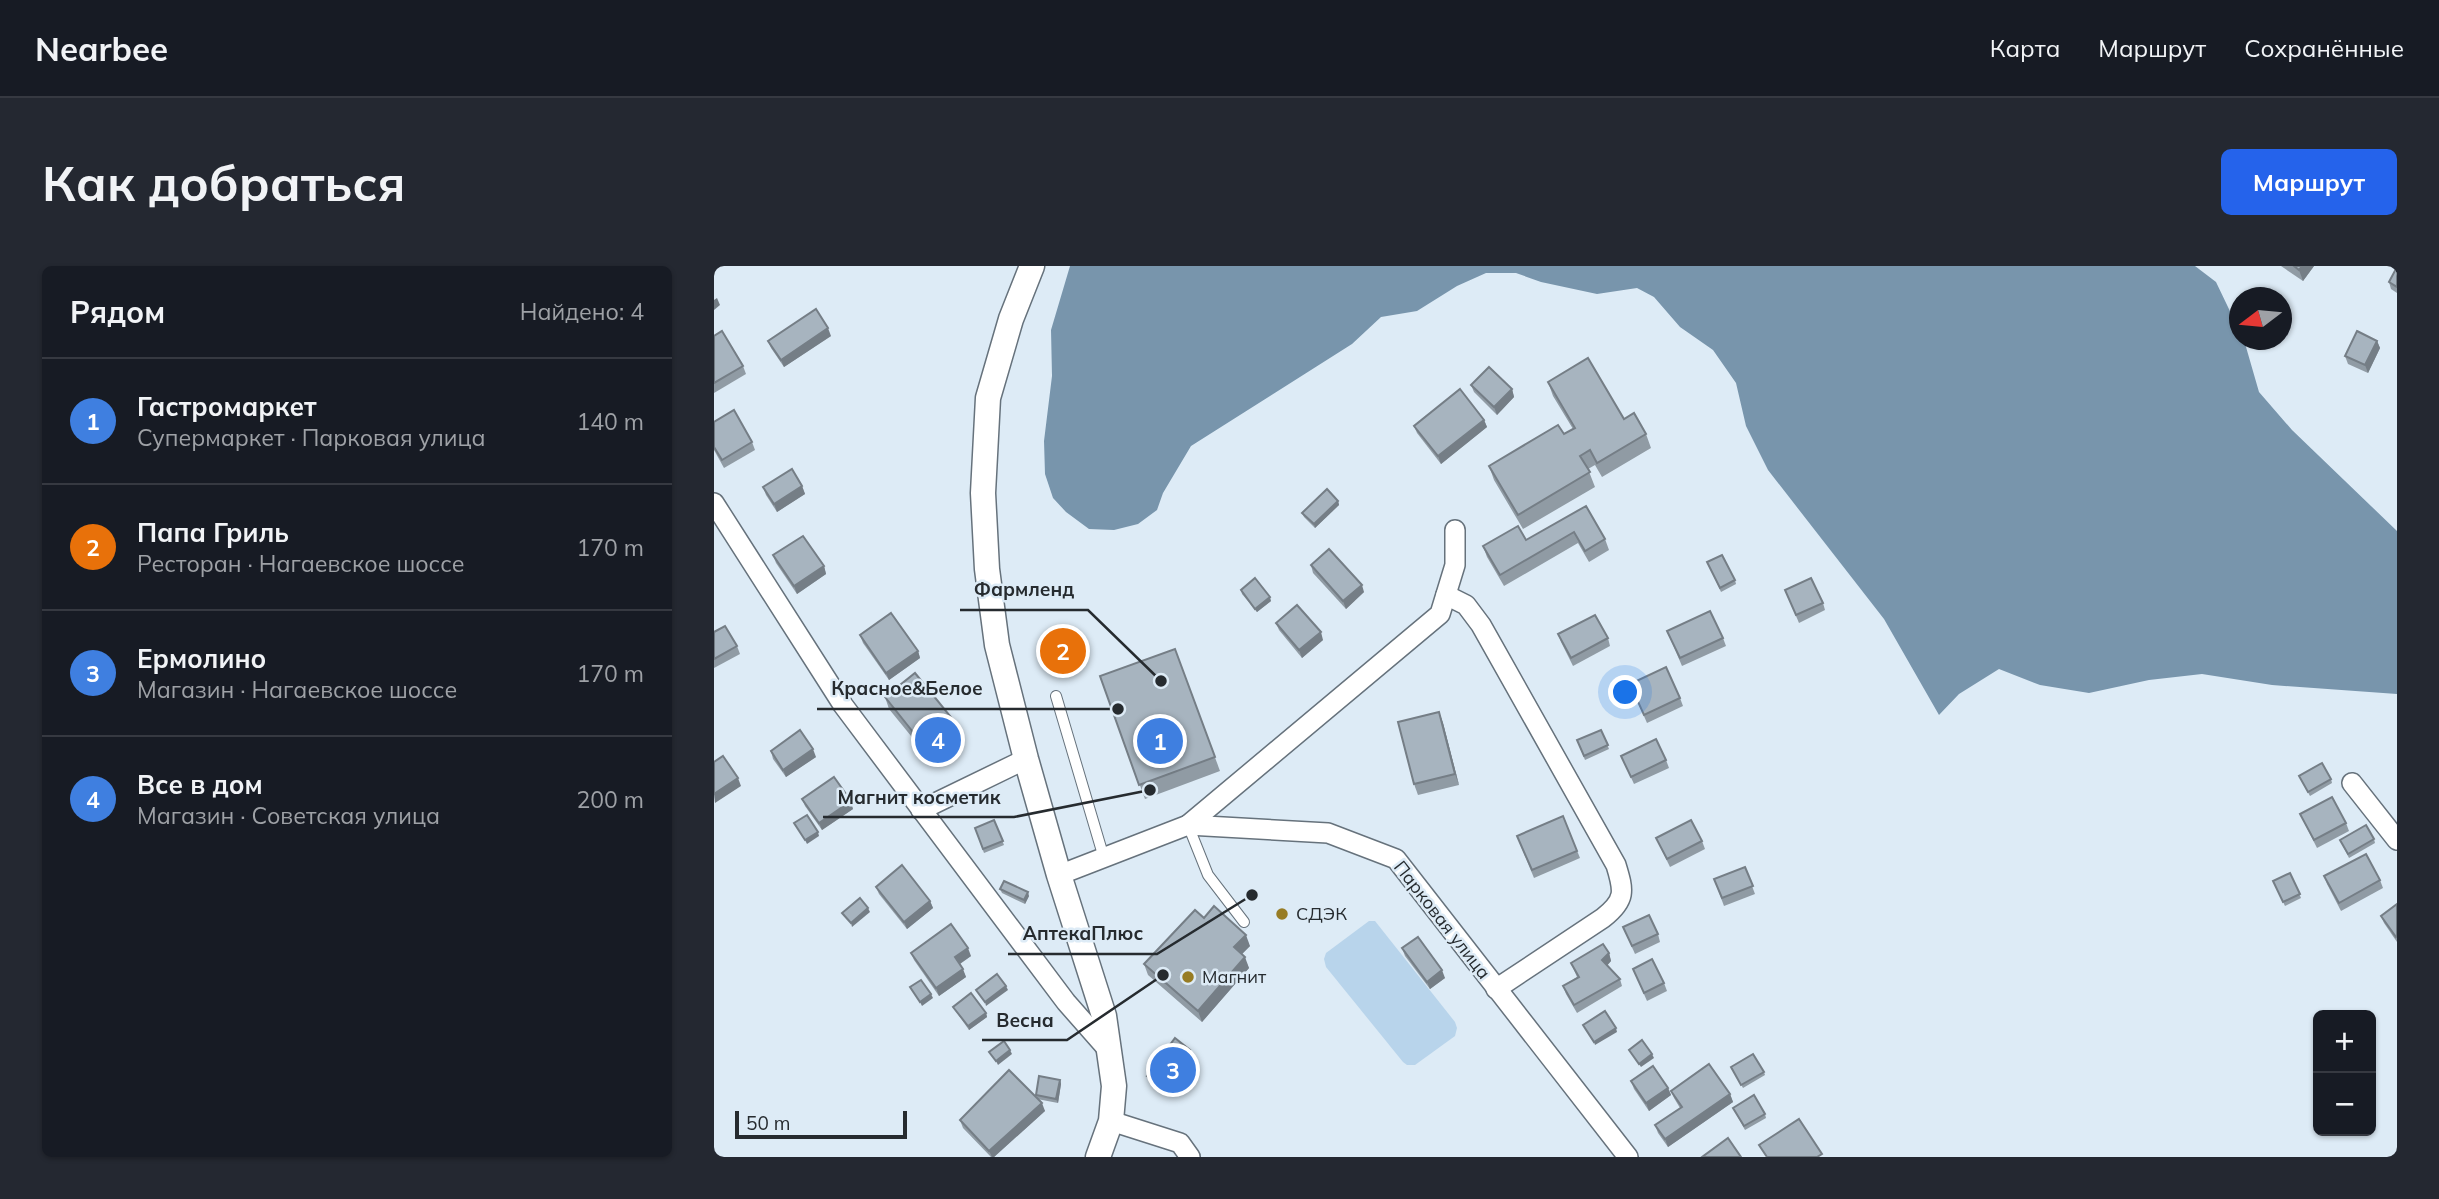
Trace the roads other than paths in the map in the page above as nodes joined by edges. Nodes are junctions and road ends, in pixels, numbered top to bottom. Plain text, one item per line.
1 (1032, 266) edge
2 (714, 503) edge
3 (1455, 530) dead end
4 (1446, 596) junction
5 (1056, 696) dead end
6 (1026, 759) junction
7 (2353, 783) dead end
8 (921, 810) junction
9 (1188, 825) junction
10 (2397, 840) edge
11 (1104, 858) junction
12 (1059, 875) junction
13 (1244, 922) dead end
14 (1496, 989) junction
15 (1111, 1053) junction
16 (1111, 1121) junction
17 (1098, 1157) edge
18 (1190, 1157) edge
19 (1628, 1157) edge

1 - 6 street
2 - 8 street
3 - 4 street
4 - 9 street
4 - 14 street
5 - 11 lane
6 - 8 street
6 - 12 street
7 - 10 street
8 - 15 street
9 - 11 street, Парковая улица
9 - 13 lane
9 - 14 street, Парковая улица
11 - 12 street, Парковая улица
12 - 15 street
14 - 19 street, Парковая улица
15 - 16 street
16 - 17 street
16 - 18 street

